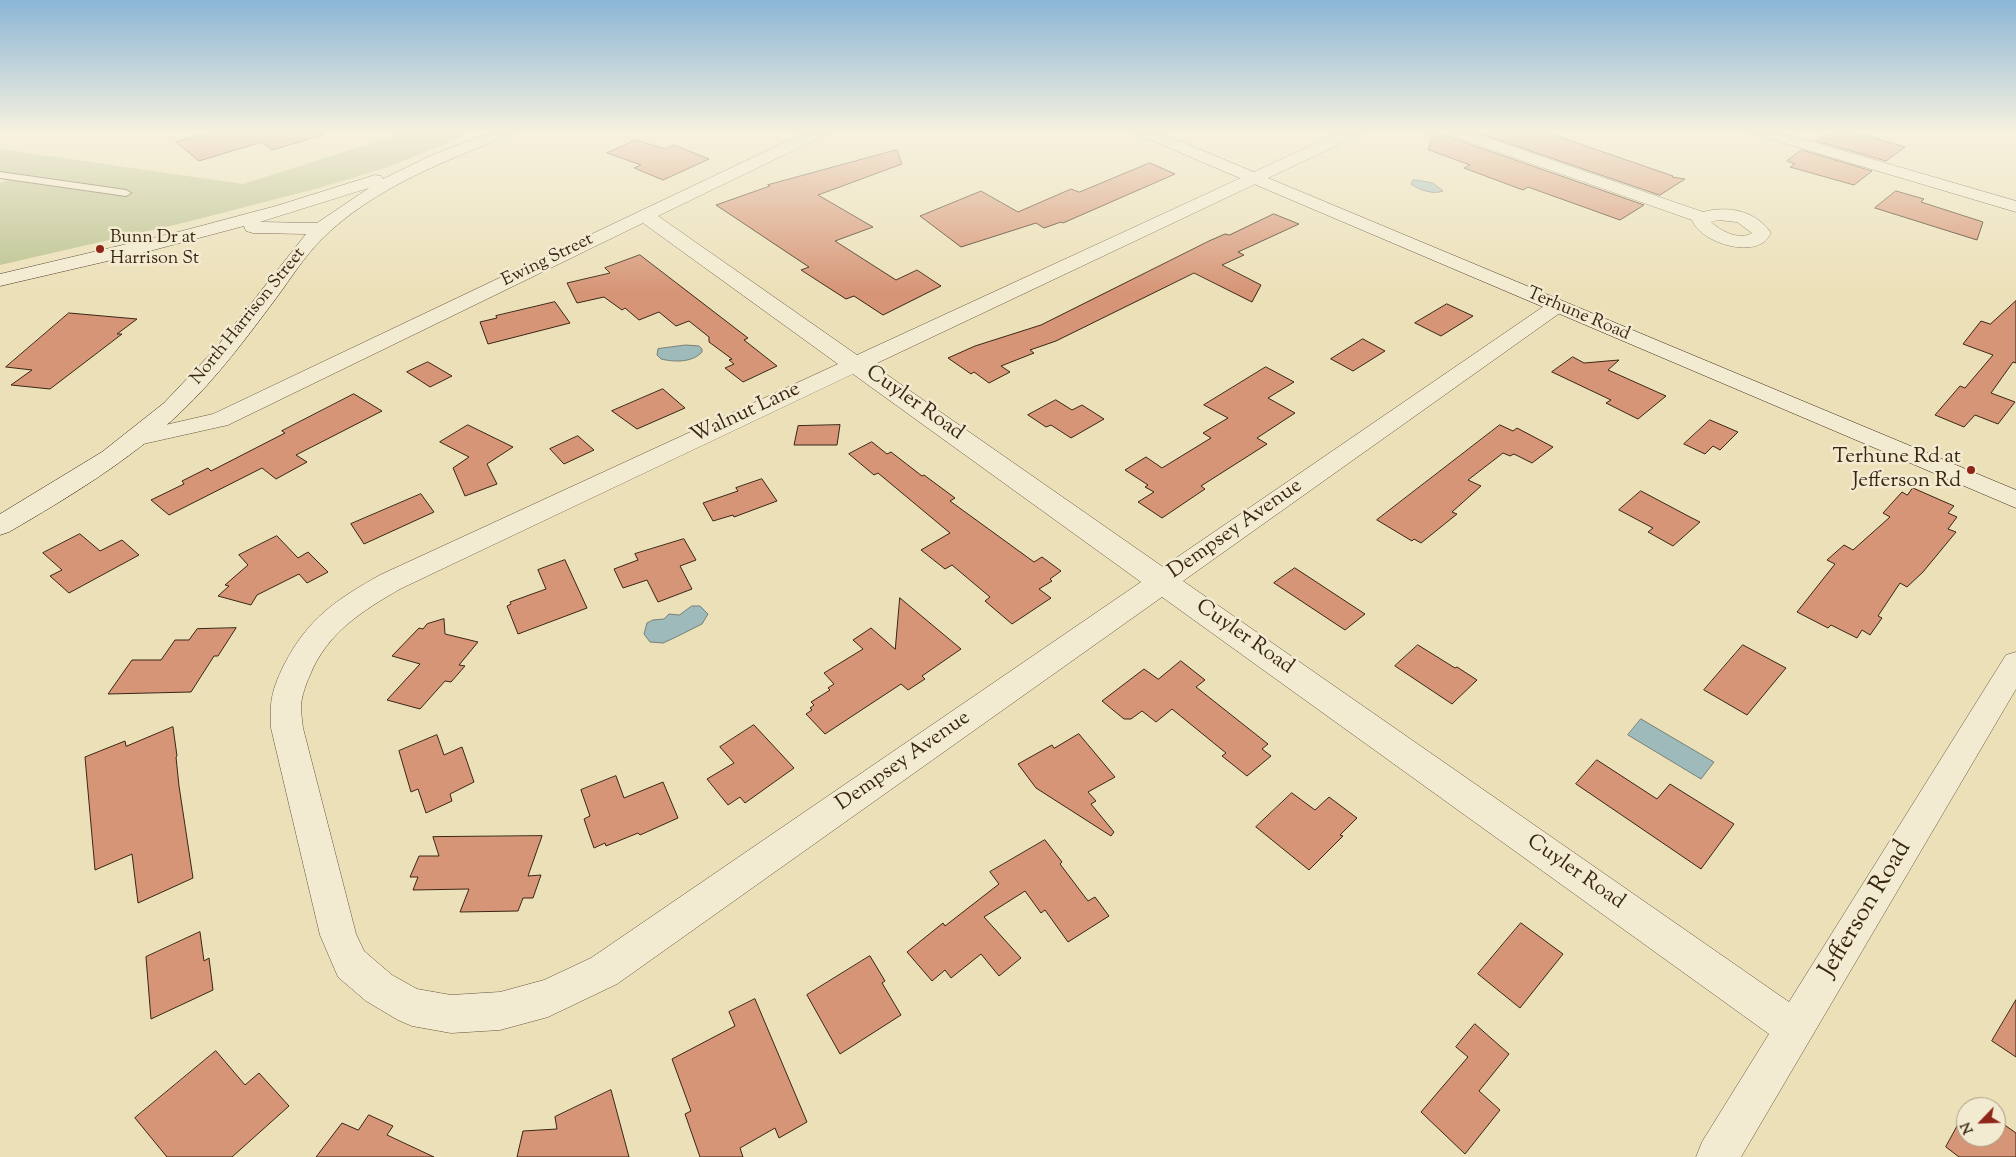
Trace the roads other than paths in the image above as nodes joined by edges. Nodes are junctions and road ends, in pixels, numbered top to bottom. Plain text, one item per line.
1 (63, 184) edge
2 (364, 184) edge
3 (390, 184) edge
4 (709, 184) edge
5 (1241, 184) edge
6 (1268, 184) edge
7 (1606, 184) edge
8 (1938, 184) edge
9 (126, 193) dead end
10 (2016, 207) edge
11 (644, 215) junction
12 (1703, 218) dead end
13 (323, 229) junction
14 (204, 232) junction
15 (0, 280) edge
16 (1557, 306) junction
17 (855, 363) junction
18 (273, 393) junction
19 (171, 409) junction
20 (134, 439) junction
21 (2016, 500) edge
22 (0, 526) edge
23 (1163, 581) junction
24 (2016, 663) edge
25 (308, 815) joint
26 (1795, 1029) junction
27 (1717, 1157) edge

1 - 9 lane
2 - 14 street
3 - 13 street, North Harrison Street
4 - 11 street, Ewing Street
5 - 17 street, Walnut Lane
6 - 16 street, Terhune Road
7 - 12 street
8 - 10 street
11 - 17 street, Cuyler Road
11 - 18 street, Ewing Street
13 - 14 street
13 - 19 street, North Harrison Street
14 - 15 street
16 - 21 street, Terhune Road
16 - 23 street, Dempsey Avenue
17 - 23 street, Cuyler Road
17 - 25 street, Walnut Lane
18 - 19 street, Ewing Street
18 - 20 street, Ewing Street
19 - 20 street, North Harrison Street
20 - 22 street, North Harrison Street
23 - 25 street, Dempsey Avenue
23 - 26 street, Cuyler Road
24 - 26 street, Jefferson Road
26 - 27 street, Jefferson Road

